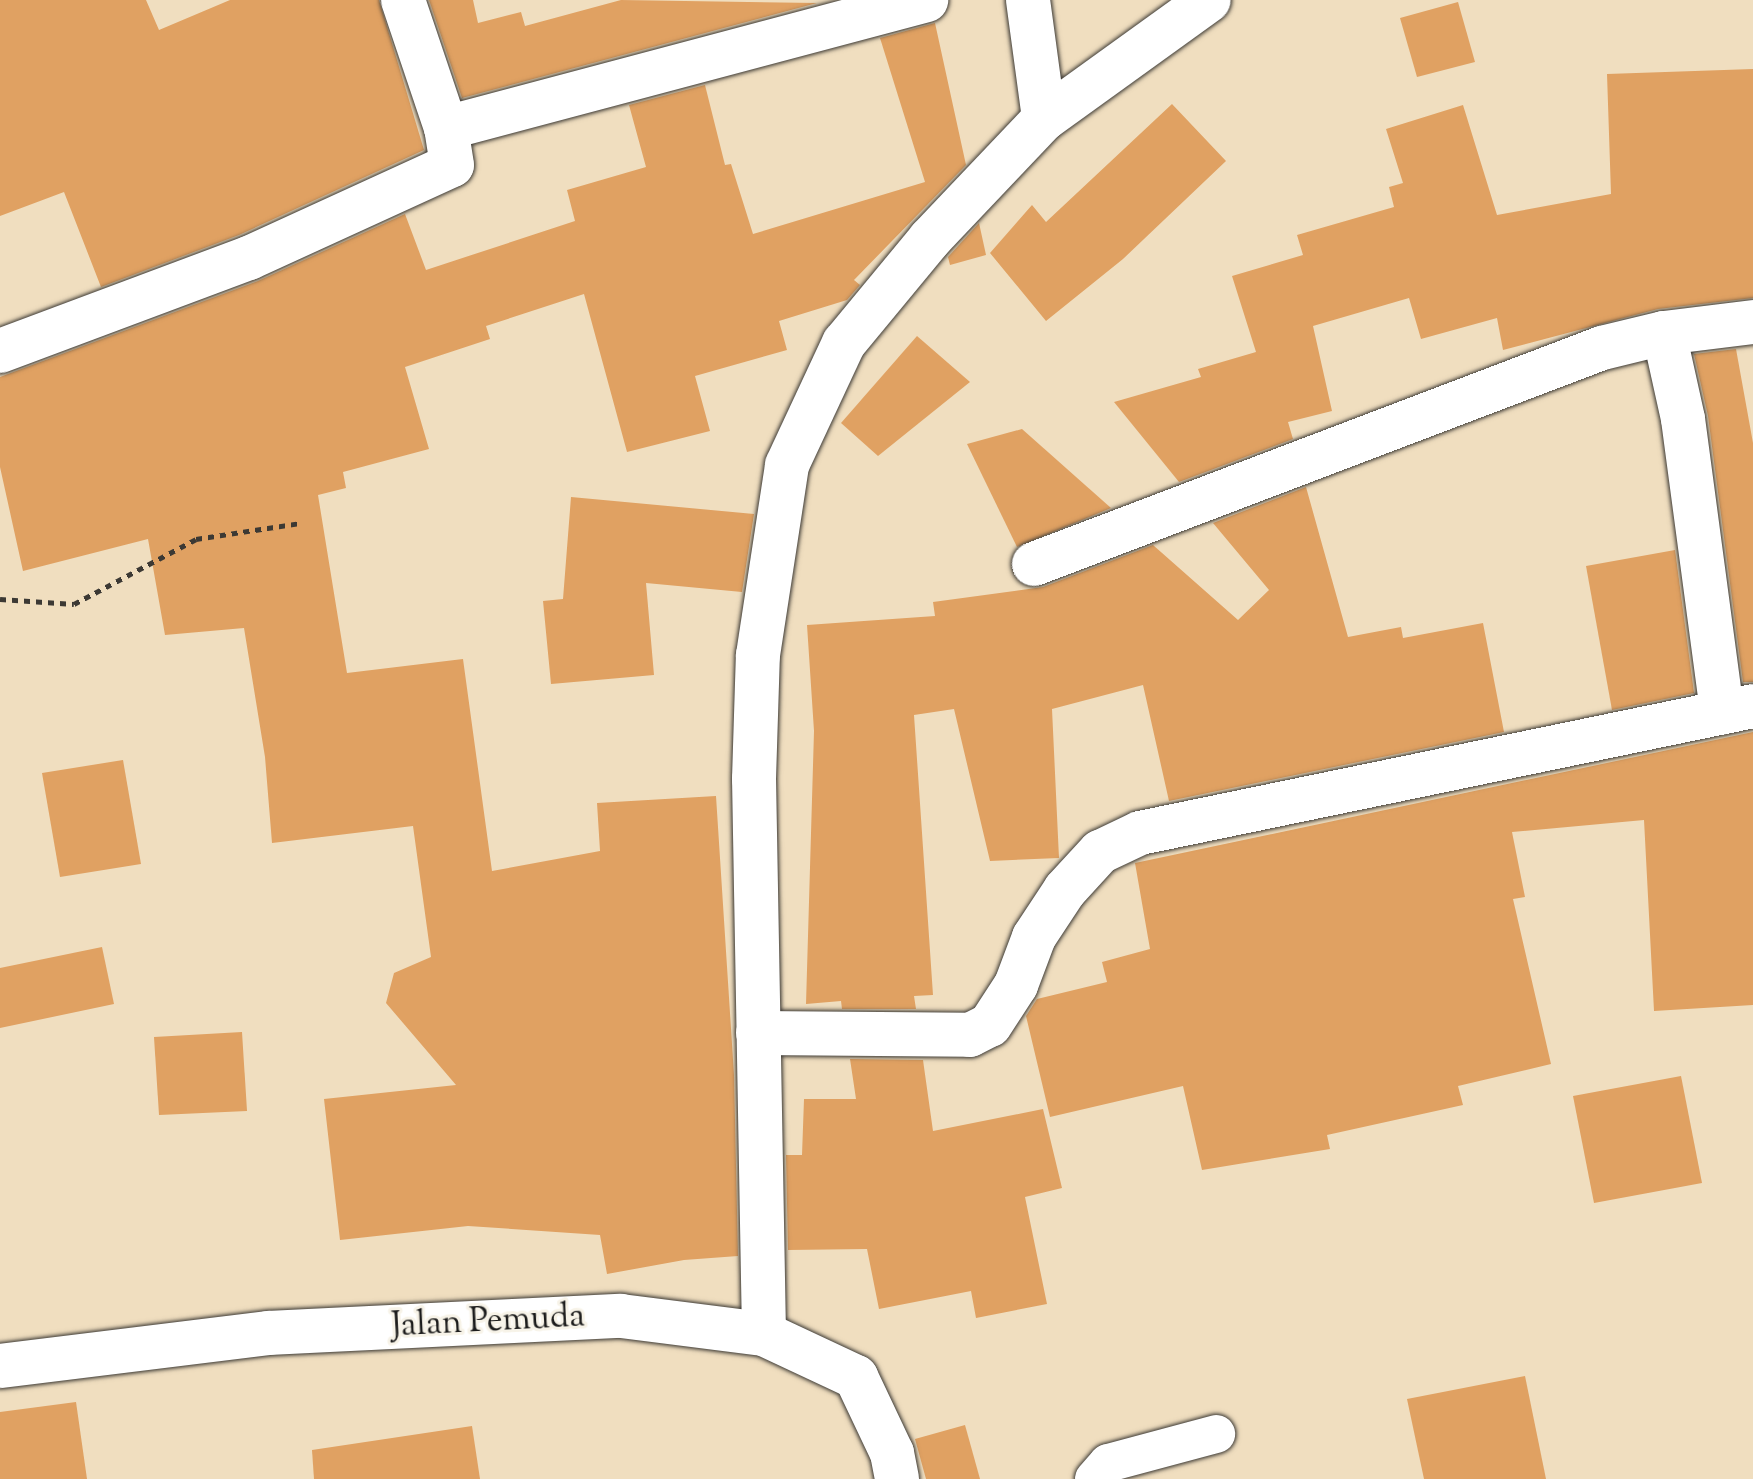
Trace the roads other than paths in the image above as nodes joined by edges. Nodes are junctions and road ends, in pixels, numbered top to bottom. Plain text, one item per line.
1 (403, 0) edge
2 (926, 0) edge
3 (1028, 0) edge
4 (1209, 0) edge
5 (1044, 119) junction
6 (446, 128) junction
7 (1753, 322) edge
8 (1664, 333) junction
9 (0, 351) edge
10 (1034, 564) dead end
11 (1738, 709) edge
12 (758, 1033) junction
13 (764, 1334) junction
14 (0, 1366) edge
15 (1216, 1434) dead end
16 (897, 1479) edge
17 (1094, 1479) edge

1 - 6 street
2 - 6 street
3 - 5 street
4 - 5 street
5 - 12 street
6 - 9 street
7 - 8 street
8 - 10 street
8 - 11 street
11 - 12 street
12 - 13 street
13 - 14 street, Jalan Pemuda
13 - 16 street, Jalan Pemuda
15 - 17 lane

